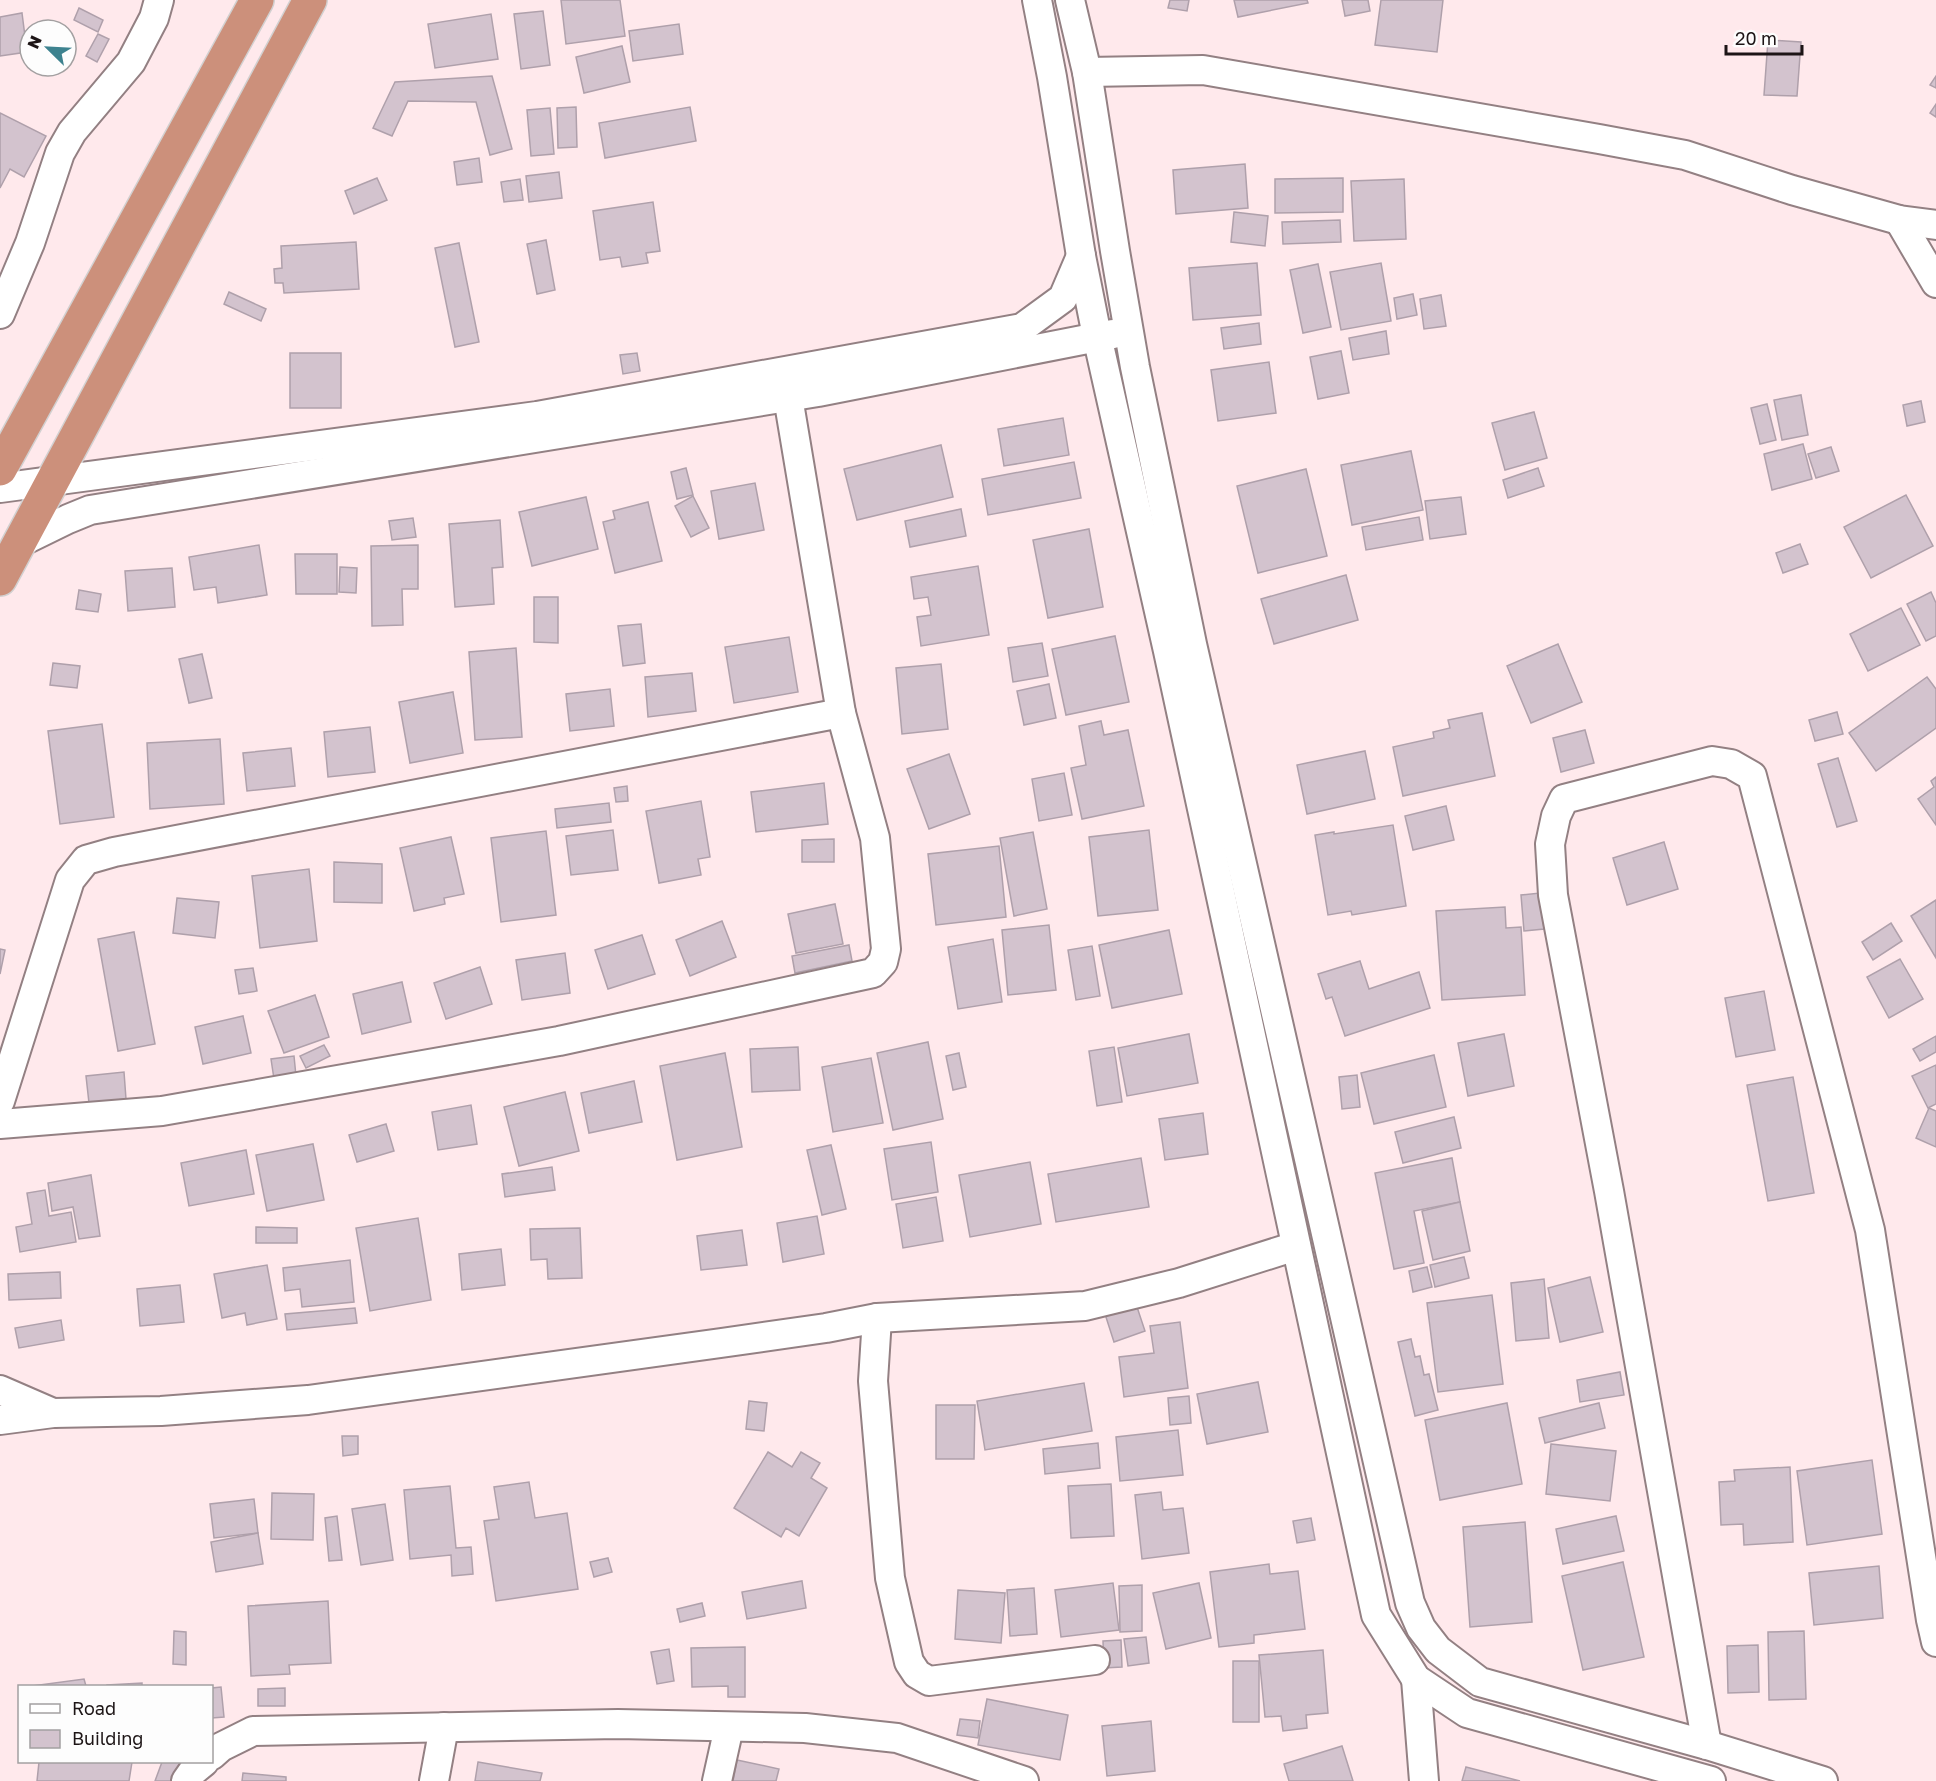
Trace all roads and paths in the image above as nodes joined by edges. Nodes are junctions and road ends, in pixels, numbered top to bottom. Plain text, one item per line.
1 (159, 0) edge
2 (257, 0) edge
3 (310, 0) edge
4 (1037, 0) edge
5 (1070, 0) edge
6 (1087, 72) junction
7 (1899, 220) junction
8 (1936, 225) edge
9 (1081, 256) junction
10 (1936, 283) edge
11 (0, 314) edge
12 (1129, 332) junction
13 (1096, 336) junction
14 (788, 397) junction
15 (0, 469) edge
16 (53, 481) junction
17 (0, 488) edge
18 (19, 543) junction
19 (0, 579) edge
20 (840, 713) junction
21 (0, 1101) edge
22 (0, 1124) edge
23 (1296, 1246) junction
24 (877, 1318) junction
25 (0, 1390) edge
26 (53, 1413) junction
27 (0, 1420) edge
28 (1936, 1642) edge
29 (1095, 1660) dead end
30 (1416, 1679) junction
31 (729, 1726) junction
32 (444, 1727) junction
33 (1707, 1745) junction
34 (213, 1754) edge
35 (202, 1763) edge
36 (186, 1781) edge
37 (434, 1781) edge
38 (717, 1781) edge
39 (1024, 1781) edge
40 (1424, 1781) edge
41 (1711, 1781) edge
42 (1823, 1781) edge

1 - 11 street
2 - 15 highway
3 - 16 highway
4 - 9 street
5 - 6 street
6 - 7 street
6 - 12 street
7 - 8 street
7 - 10 street
9 - 13 street
9 - 16 street
12 - 13 street
12 - 33 street
13 - 14 street
13 - 23 street
14 - 18 street
14 - 20 street
16 - 17 street
16 - 18 highway
18 - 19 highway
20 - 21 street
20 - 22 street
23 - 24 street
23 - 30 street
24 - 26 street
24 - 29 street
25 - 26 street
26 - 27 street
28 - 33 street
30 - 40 street
30 - 41 street
31 - 32 street
31 - 38 street
31 - 39 street
32 - 34 street
32 - 37 street
33 - 42 street
35 - 36 street

